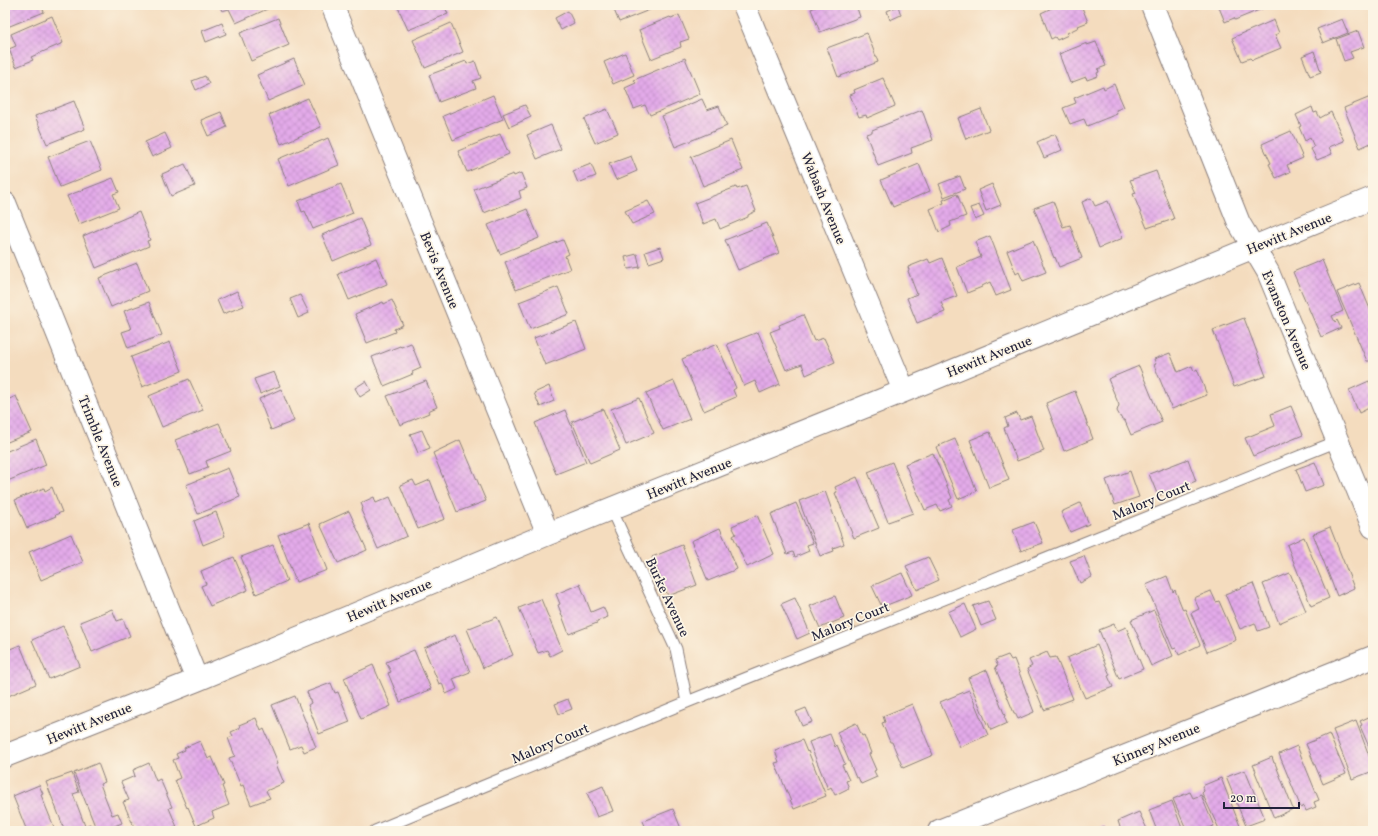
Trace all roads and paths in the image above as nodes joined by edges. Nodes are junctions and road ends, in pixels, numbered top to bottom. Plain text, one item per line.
1 (332, 5) edge
2 (744, 5) edge
3 (1152, 5) edge
4 (1373, 198) edge
5 (5, 203) edge
6 (1253, 247) junction
7 (904, 391) junction
8 (1338, 441) junction
9 (611, 509) junction
10 (1373, 527) edge
11 (548, 534) junction
12 (1373, 656) edge
13 (197, 680) junction
14 (687, 702) junction
15 (5, 756) edge
16 (375, 831) edge
17 (939, 831) edge

1 - 11 street, Bevis Avenue
2 - 7 street, Wabash Avenue
3 - 6 street, Evanston Avenue
4 - 6 street, Hewitt Avenue
5 - 13 street, Trimble Avenue
6 - 7 street, Hewitt Avenue
6 - 8 street, Evanston Avenue
7 - 9 street, Hewitt Avenue
8 - 10 street, Evanston Avenue
8 - 14 lane, Malory Court
9 - 11 street, Hewitt Avenue
9 - 14 lane, Burke Avenue
11 - 13 street, Hewitt Avenue
12 - 17 street, Kinney Avenue
13 - 15 street, Hewitt Avenue
14 - 16 lane, Malory Court

